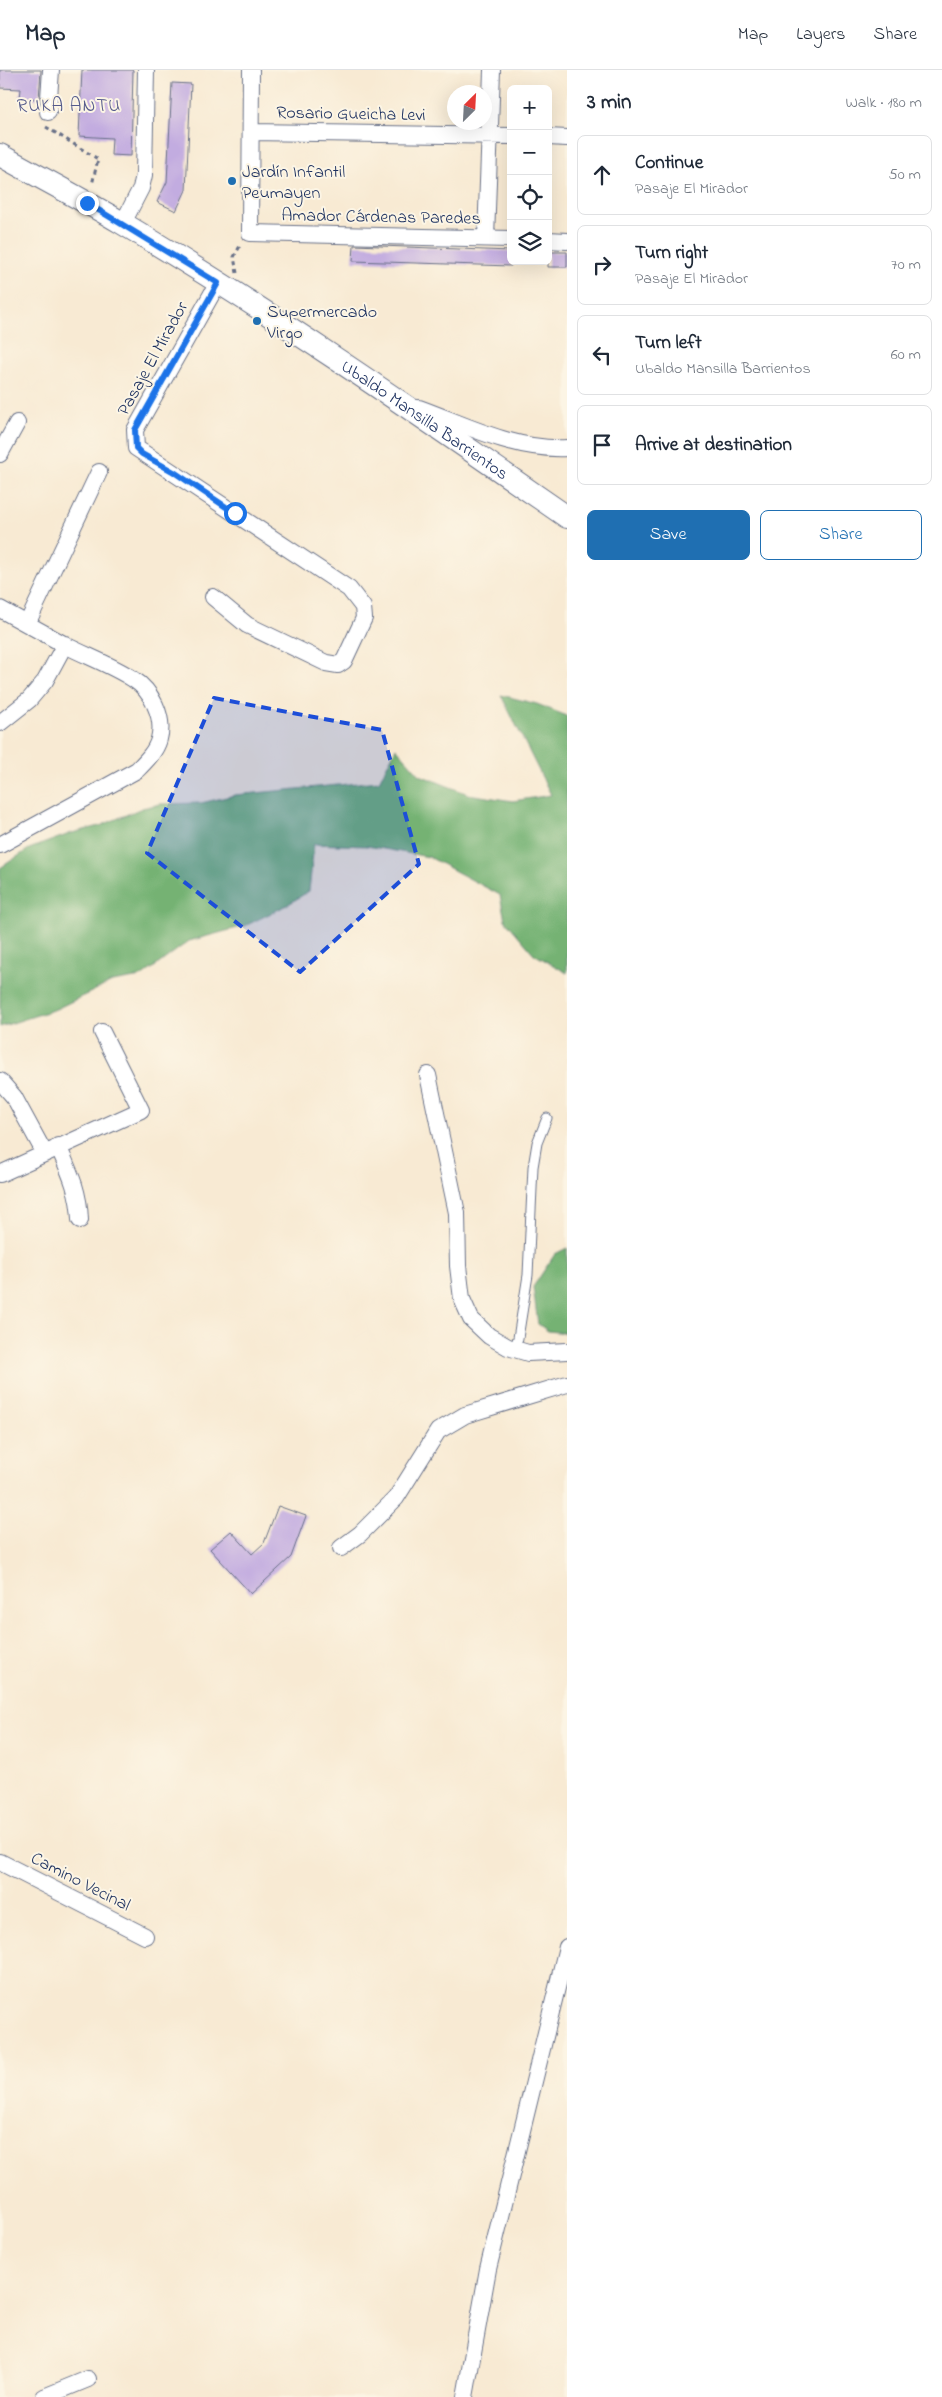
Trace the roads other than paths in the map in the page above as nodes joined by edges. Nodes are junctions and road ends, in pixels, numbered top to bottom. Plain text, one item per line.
1 (51, 70) edge
2 (146, 70) edge
3 (251, 70) edge
4 (492, 70) edge
5 (48, 112) road end
6 (251, 132) junction
7 (488, 135) junction
8 (507, 136) edge
9 (552, 137) edge
10 (567, 138) edge
11 (0, 156) edge
12 (123, 223) junction
13 (486, 238) junction
14 (507, 239) edge
15 (552, 240) edge
16 (567, 241) edge
17 (218, 283) junction
18 (400, 401) junction
19 (17, 423) dead end
20 (567, 448) edge
21 (0, 454) edge
22 (99, 472) dead end
23 (567, 517) edge
24 (213, 597) dead end
25 (0, 609) edge
26 (27, 624) junction
27 (64, 644) junction
28 (0, 723) edge
29 (0, 845) edge
30 (102, 1032) dead end
31 (428, 1075) dead end
32 (0, 1081) edge
33 (547, 1118) dead end
34 (51, 1149) junction
35 (0, 1174) edge
36 (80, 1220) dead end
37 (514, 1349) junction
38 (567, 1351) edge
39 (567, 1384) edge
40 (341, 1548) dead end
41 (0, 1862) edge
42 (145, 1936) dead end
43 (567, 1947) edge
44 (88, 2379) dead end
45 (44, 2397) edge
46 (465, 2397) edge

1 - 5 street
2 - 12 street
3 - 6 street
4 - 7 street
6 - 7 street, Rosario Gueicha Levi
6 - 13 street, Amador Cárdenas Paredes
7 - 8 street, Rosario Gueicha Levi
7 - 13 street
9 - 10 street
11 - 12 street, Ubaldo Mansilla Barrientos
12 - 17 street, Ubaldo Mansilla Barrientos
13 - 14 street, Amador Cárdenas Paredes
15 - 16 street
17 - 18 street, Ubaldo Mansilla Barrientos
17 - 24 street, Pasaje El Mirador
18 - 20 street
18 - 23 street, Ubaldo Mansilla Barrientos
19 - 21 street
22 - 26 street
25 - 26 street
26 - 27 street
27 - 28 street
27 - 29 street
30 - 34 street
31 - 37 street
32 - 34 street
33 - 37 lane
34 - 35 street
34 - 36 street
37 - 38 street
39 - 40 street
41 - 42 street, Camino Vecinal
43 - 46 street
44 - 45 street

